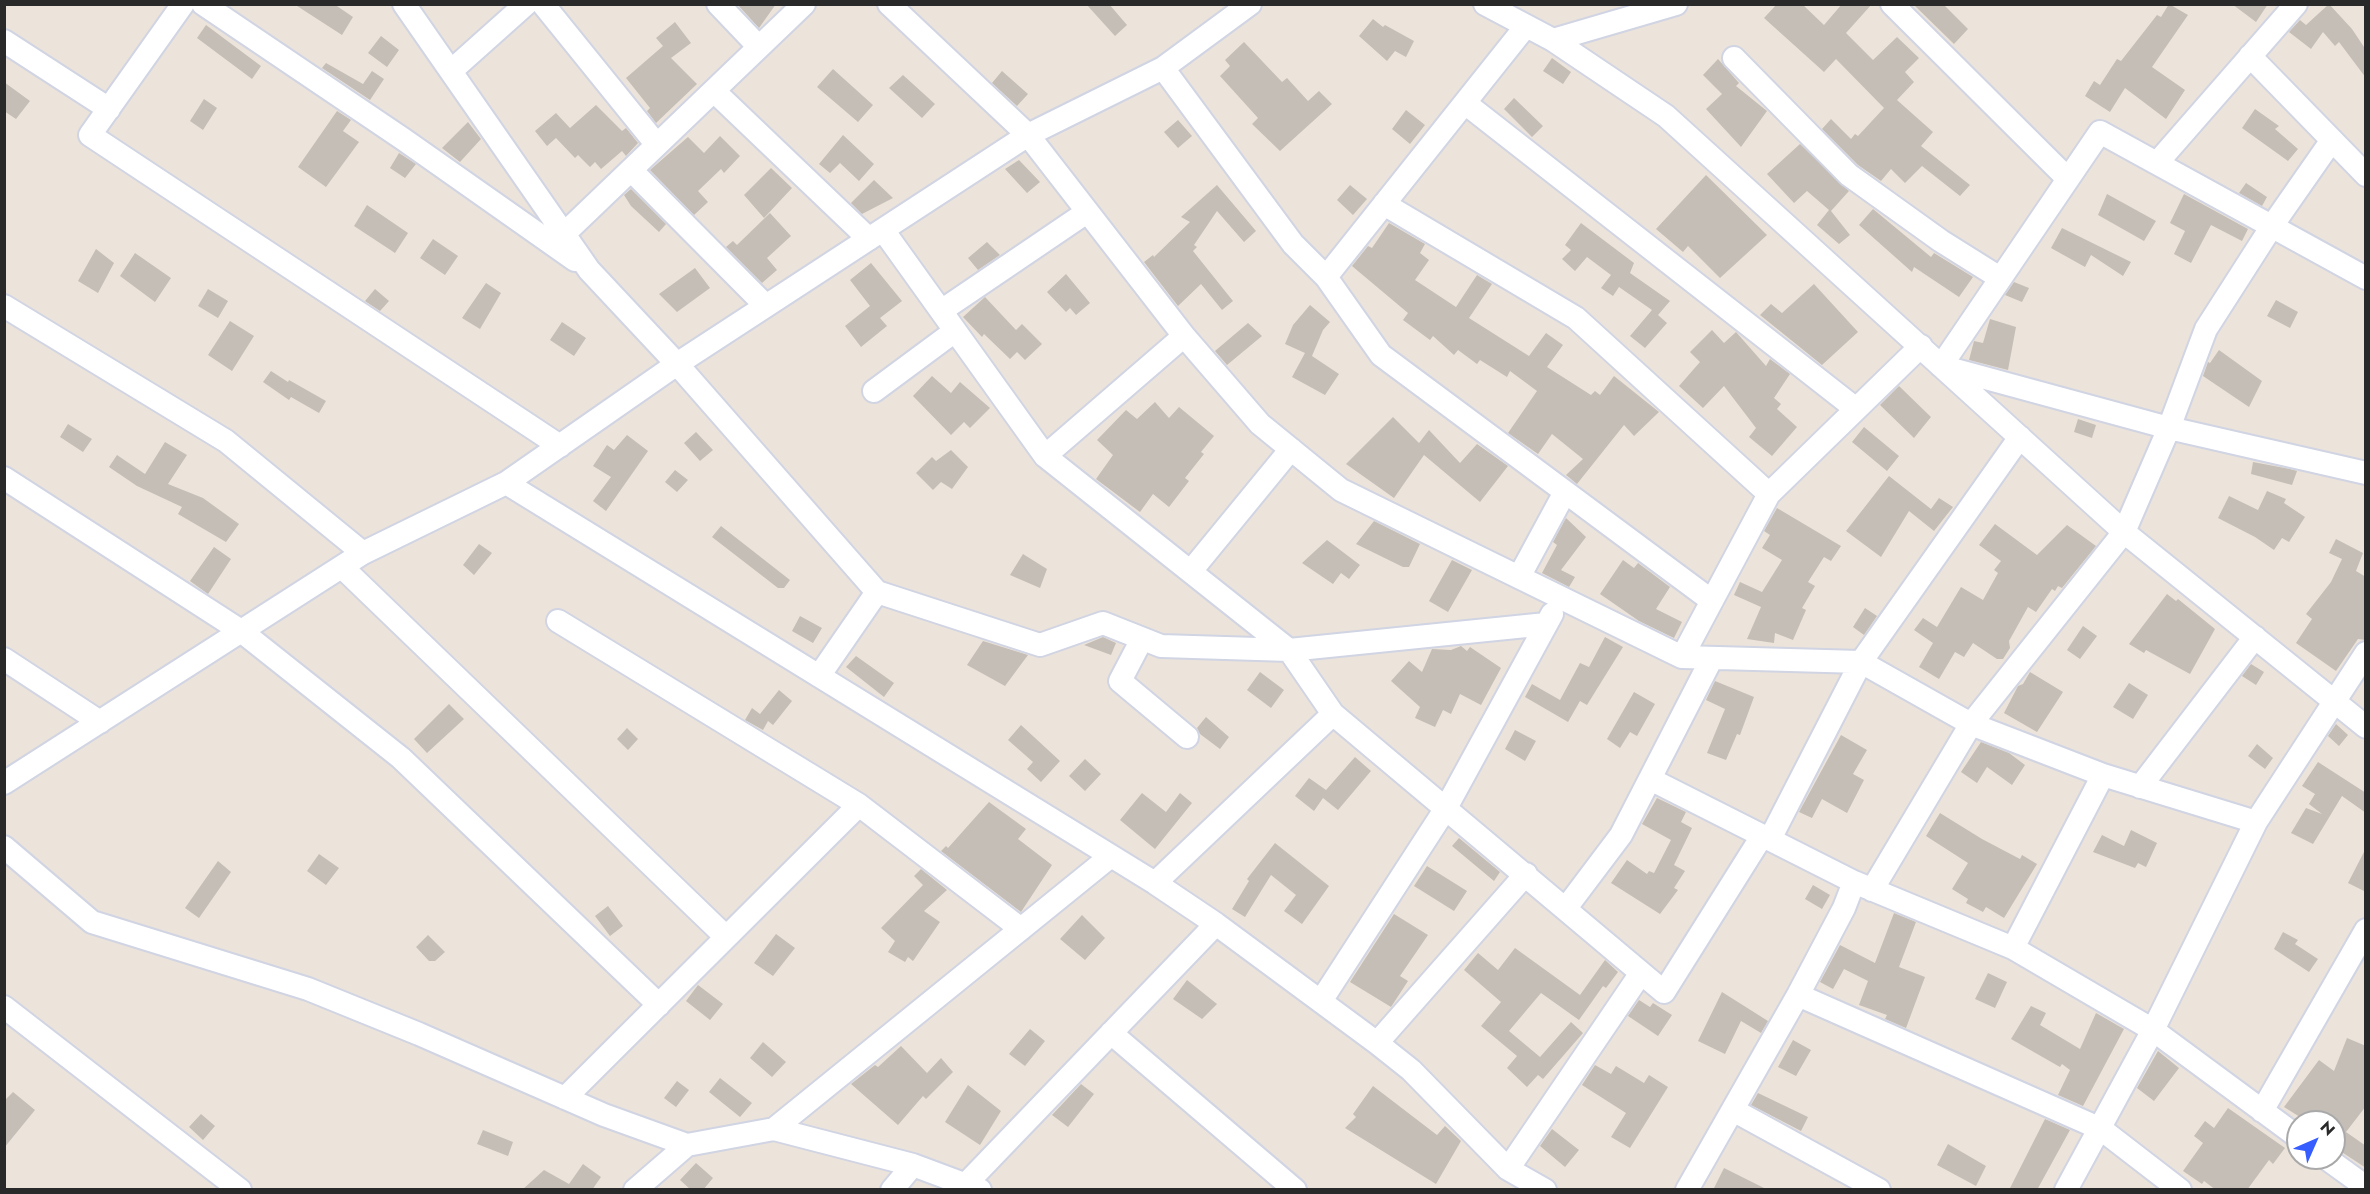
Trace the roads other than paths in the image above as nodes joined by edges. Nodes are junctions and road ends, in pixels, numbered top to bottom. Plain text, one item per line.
1 (183, 4) edge
2 (203, 4) edge
3 (404, 4) edge
4 (526, 4) edge
5 (543, 4) edge
6 (718, 4) edge
7 (804, 4) edge
8 (888, 4) edge
9 (1250, 4) edge
10 (1485, 4) edge
11 (1676, 4) edge
12 (1892, 4) edge
13 (2296, 4) edge
14 (1527, 26) junction
15 (1553, 40) junction
16 (4, 41) edge
17 (759, 47) junction
18 (2250, 56) junction
19 (1734, 58) dead end
20 (1163, 68) junction
21 (451, 71) junction
22 (714, 91) junction
23 (1465, 103) junction
24 (109, 108) junction
25 (1028, 135) junction
26 (2332, 140) junction
27 (657, 146) junction
28 (2157, 163) junction
29 (631, 170) junction
30 (2366, 175) edge
31 (2068, 178) junction
32 (1384, 204) junction
33 (1087, 212) junction
34 (2272, 226) junction
35 (564, 234) junction
36 (876, 234) junction
37 (590, 270) junction
38 (1326, 277) junction
39 (2366, 278) edge
40 (2000, 279) junction
41 (4, 306) edge
42 (766, 306) junction
43 (941, 311) junction
44 (955, 331) junction
45 (1184, 336) junction
46 (1920, 346) junction
47 (676, 364) junction
48 (1941, 366) junction
49 (874, 391) dead end
50 (1856, 410) junction
51 (2169, 428) junction
52 (2020, 437) junction
53 (560, 446) junction
54 (1291, 449) junction
55 (1045, 456) junction
56 (2366, 473) edge
57 (4, 478) edge
58 (506, 483) junction
59 (1565, 492) junction
60 (1769, 494) junction
61 (2124, 532) junction
62 (363, 553) junction
63 (342, 567) junction
64 (1191, 572) junction
65 (1519, 577) junction
66 (878, 592) junction
67 (1561, 598) junction
68 (1712, 601) junction
69 (558, 621) dead end
70 (1546, 624) junction
71 (241, 631) junction
72 (2254, 637) junction
73 (1142, 639) junction
74 (1289, 650) junction
75 (2366, 653) edge
76 (1682, 657) junction
77 (1712, 658) junction
78 (4, 659) edge
79 (1862, 662) junction
80 (819, 676) junction
81 (2334, 701) junction
82 (1333, 714) junction
83 (100, 722) junction
84 (1971, 724) junction
85 (2366, 727) edge
86 (1187, 737) dead end
87 (2103, 775) junction
88 (1650, 779) junction
89 (4, 783) edge
90 (2140, 787) junction
91 (859, 805) junction
92 (1446, 808) junction
93 (2256, 822) junction
94 (1766, 838) junction
95 (4, 847) edge
96 (1111, 856) junction
97 (1526, 874) junction
98 (1155, 883) junction
99 (1863, 886) junction
100 (1566, 908) junction
101 (1216, 924) junction
102 (1021, 929) junction
103 (2366, 930) edge
104 (726, 938) junction
105 (2013, 948) junction
106 (1641, 973) junction
107 (1798, 995) junction
108 (1321, 1001) junction
109 (659, 1005) junction
110 (4, 1007) edge
111 (2153, 1029) junction
112 (1111, 1034) junction
113 (1377, 1043) junction
114 (565, 1098) junction
115 (1733, 1110) junction
116 (2262, 1111) junction
117 (2286, 1128) edge
118 (774, 1129) junction
119 (2101, 1129) junction
120 (687, 1145) junction
121 (913, 1165) junction
122 (2343, 1170) edge
123 (1510, 1177) edge
124 (973, 1187) edge
125 (2366, 1187) edge
126 (1874, 1188) edge
127 (240, 1190) edge
128 (635, 1190) edge
129 (892, 1190) edge
130 (1295, 1190) edge
131 (1545, 1190) edge
132 (1687, 1190) edge
133 (2066, 1190) edge
134 (2180, 1190) edge

1 - 24 street
2 - 37 street
3 - 21 street
4 - 21 street
5 - 27 street
6 - 17 street
7 - 17 street
8 - 25 street
9 - 20 street
10 - 14 street
11 - 15 street
12 - 31 street
13 - 18 street
14 - 15 street
14 - 23 street
15 - 46 street
16 - 24 street
17 - 22 street
18 - 26 street
18 - 28 street
19 - 40 street
20 - 25 street
20 - 38 street
21 - 35 street
22 - 27 street
22 - 36 street
23 - 32 street
23 - 50 street
24 - 53 street
25 - 33 street
25 - 36 street
26 - 30 street
26 - 34 street
27 - 29 street
28 - 31 street
28 - 34 street
29 - 35 street
29 - 42 street
31 - 40 street
32 - 38 street
32 - 60 street
33 - 43 street
33 - 45 street
34 - 39 street
34 - 51 street
35 - 37 street
36 - 42 street
36 - 43 street
37 - 47 street
38 - 59 street
40 - 48 street
41 - 62 street
42 - 47 street
43 - 44 street
44 - 49 street
44 - 55 street
45 - 54 street
45 - 55 street
46 - 48 street
46 - 50 street
47 - 53 street
47 - 66 street
48 - 51 street
48 - 52 street
50 - 60 street
51 - 56 street
51 - 61 street
52 - 61 street
52 - 79 street
53 - 58 street
54 - 64 street
54 - 65 street
55 - 64 street
57 - 71 street
58 - 62 street
58 - 80 street
59 - 65 street
59 - 68 street
60 - 68 street
61 - 72 street
61 - 84 street
62 - 63 street
63 - 71 street
63 - 104 street
64 - 74 street
65 - 67 street
66 - 73 street
66 - 80 street
67 - 70 street
67 - 76 street
68 - 76 street
69 - 91 street
70 - 74 street
70 - 92 street
71 - 83 street
71 - 109 street
72 - 81 street
72 - 90 street
73 - 74 street
73 - 86 street
74 - 82 street
75 - 81 street
76 - 77 street
77 - 79 street
77 - 88 street
78 - 83 street
79 - 84 street
79 - 94 street
80 - 96 street
81 - 85 street
81 - 93 street
82 - 92 street
82 - 98 street
83 - 89 street
84 - 87 street
84 - 99 street
87 - 90 street
87 - 105 street
88 - 94 street
88 - 100 street
90 - 93 street
91 - 102 street
91 - 104 street
92 - 97 street
92 - 108 street
93 - 111 street
94 - 99 street
94 - 106 street
95 - 114 street
96 - 98 street
96 - 102 street
97 - 100 street
97 - 113 street
98 - 101 street
99 - 105 street
99 - 107 street
100 - 106 street
101 - 108 street
101 - 112 street
102 - 118 street
103 - 116 street
104 - 109 street
105 - 111 street
106 - 123 street
107 - 115 street
107 - 119 street
108 - 113 street
109 - 114 street
110 - 127 street
111 - 116 street
111 - 119 street
112 - 124 street
112 - 130 street
113 - 123 street
114 - 120 street
115 - 126 street
115 - 132 street
116 - 117 street
118 - 120 street
118 - 121 street
119 - 133 street
119 - 134 street
120 - 128 street
121 - 124 street
121 - 129 street
122 - 125 street
123 - 131 street

